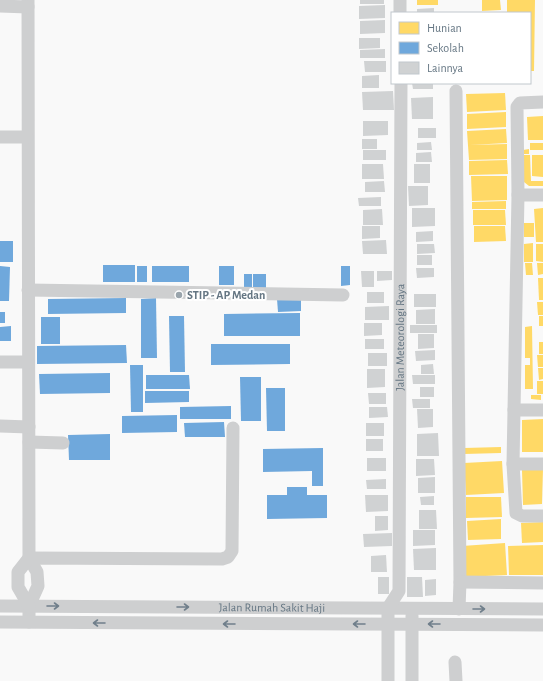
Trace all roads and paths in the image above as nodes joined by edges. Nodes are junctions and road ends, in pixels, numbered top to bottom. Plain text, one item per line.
1 (400, 0) edge
2 (28, 3) edge
3 (0, 6) edge
4 (400, 12) edge
5 (401, 84) edge
6 (456, 91) dead end
7 (543, 102) edge
8 (0, 137) edge
9 (28, 137) junction
10 (518, 195) junction
11 (543, 195) edge
12 (28, 290) junction
13 (343, 295) dead end
14 (0, 362) edge
15 (28, 362) junction
16 (514, 410) junction
17 (543, 410) edge
18 (0, 426) edge
19 (29, 428) junction
20 (233, 428) dead end
21 (29, 442) junction
22 (63, 443) dead end
23 (513, 464) junction
24 (543, 464) edge
25 (543, 516) edge
26 (29, 558) junction
27 (460, 582) junction
28 (543, 583) edge
29 (399, 591) junction
30 (0, 606) edge
31 (29, 606) junction
32 (388, 608) junction
33 (412, 608) junction
34 (459, 608) junction
35 (543, 609) edge
36 (0, 622) edge
37 (29, 622) junction
38 (388, 624) junction
39 (412, 624) junction
40 (543, 625) edge
41 (455, 662) dead end
42 (388, 681) edge
43 (412, 681) edge
44 (456, 681) edge

1 - 4 street
2 - 3 street
2 - 9 street
5 - 29 street, Jalan Meteorologi Raya
6 - 27 street
7 - 10 street
8 - 9 street
9 - 12 street
10 - 11 street
10 - 16 street
12 - 13 street
12 - 15 street
14 - 15 street
15 - 19 street
16 - 17 street
16 - 23 street
18 - 19 street
19 - 21 street
20 - 26 street
21 - 22 street
21 - 26 street
23 - 24 street
23 - 25 street
26 - 31 street
26 - 31 street
27 - 28 street
27 - 34 street
29 - 32 street
29 - 33 street
30 - 31 street, Jalan Rumah Sakit Haji
31 -> 32 street, Jalan Rumah Sakit Haji
31 - 37 street
32 - 33 street, Jalan Rumah Sakit Haji
32 - 38 street
33 - 34 street, Jalan Rumah Sakit Haji
33 - 39 street
34 -> 35 street, Jalan Rumah Sakit Haji
36 - 37 street, Jalan Rumah Sakit Haji
38 -> 37 street, Jalan Rumah Sakit Haji
38 - 39 street, Jalan Rumah Sakit Haji
38 - 42 street
40 -> 39 street, Jalan Rumah Sakit Haji
39 - 43 street
41 - 44 street

